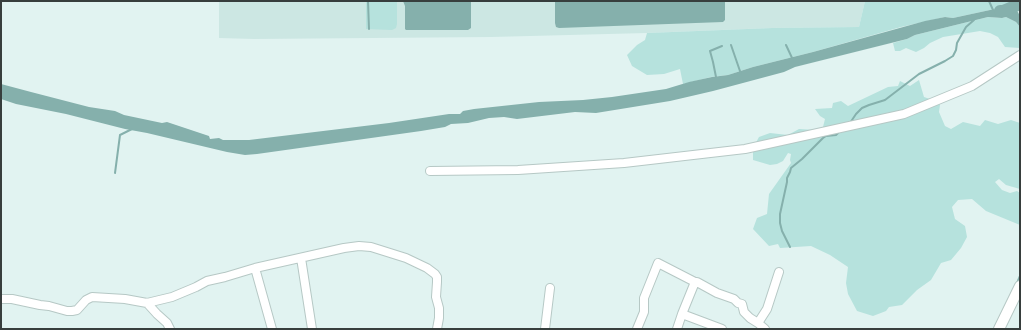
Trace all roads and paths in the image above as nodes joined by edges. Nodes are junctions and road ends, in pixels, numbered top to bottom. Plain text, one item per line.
1 (1020, 55) edge
2 (430, 171) dead end
3 (301, 258) junction
4 (255, 268) junction
5 (779, 272) dead end
6 (695, 282) junction
7 (1020, 286) edge
8 (550, 288) dead end
9 (1, 299) edge
10 (147, 303) junction
11 (682, 314) junction
12 (758, 323) junction
13 (170, 329) edge
14 (272, 329) edge
15 (312, 329) edge
16 (437, 329) edge
17 (545, 329) edge
18 (637, 329) edge
19 (677, 329) edge
20 (722, 329) edge
21 (765, 329) edge
22 (999, 329) edge

1 - 2 street
3 - 4 street
3 - 15 street
3 - 16 street
4 - 10 street
4 - 14 street
5 - 12 street
6 - 11 street
6 - 12 street
6 - 18 street
7 - 22 street
8 - 17 street
9 - 10 street
10 - 13 street
11 - 19 street
11 - 20 street
12 - 21 street

